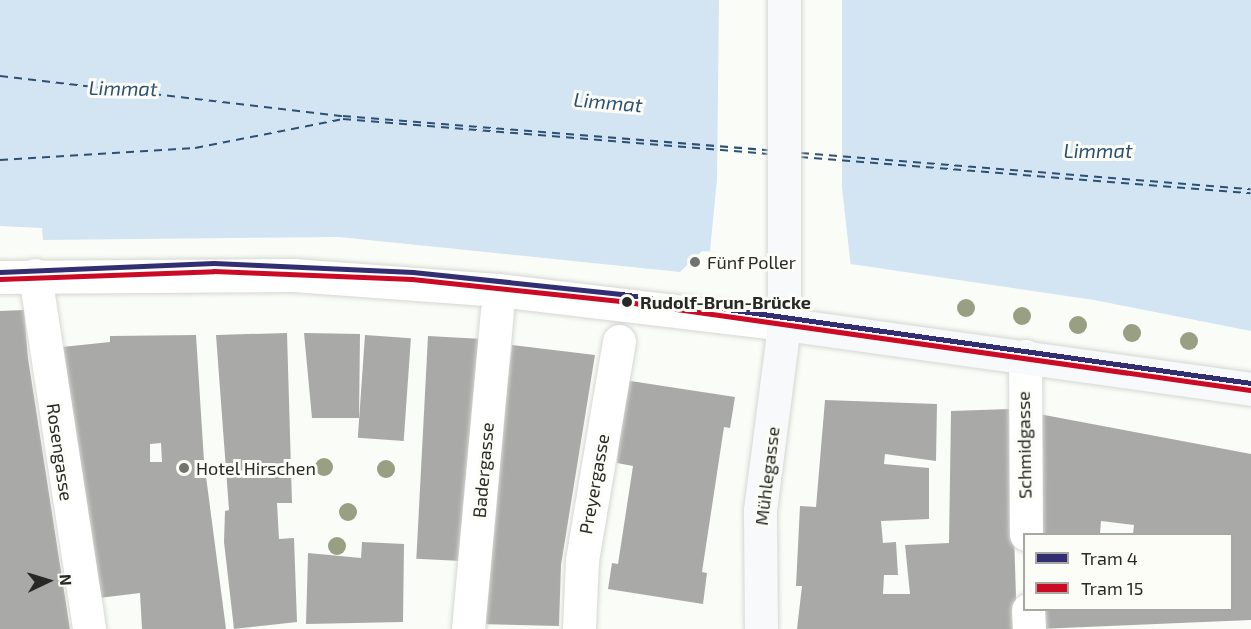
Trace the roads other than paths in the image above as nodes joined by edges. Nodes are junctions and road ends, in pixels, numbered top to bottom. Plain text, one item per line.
1 (784, 0) edge
2 (0, 277) edge
3 (36, 288) junction
4 (498, 310) dead end
5 (784, 324) junction
6 (619, 341) dead end
7 (1025, 356) junction
8 (1251, 389) edge
9 (1026, 533) edge
10 (1028, 611) edge
11 (89, 629) edge
12 (468, 629) edge
13 (579, 629) edge
14 (761, 629) edge
15 (1029, 629) edge

1 - 5 street
2 - 3 street
3 - 5 street
3 - 11 street, Rosengasse
4 - 12 street, Badergasse
5 - 7 street
5 - 14 street, Mühlegasse
6 - 13 street, Preyergasse
7 - 8 street
7 - 9 street, Schmidgasse
10 - 15 street

